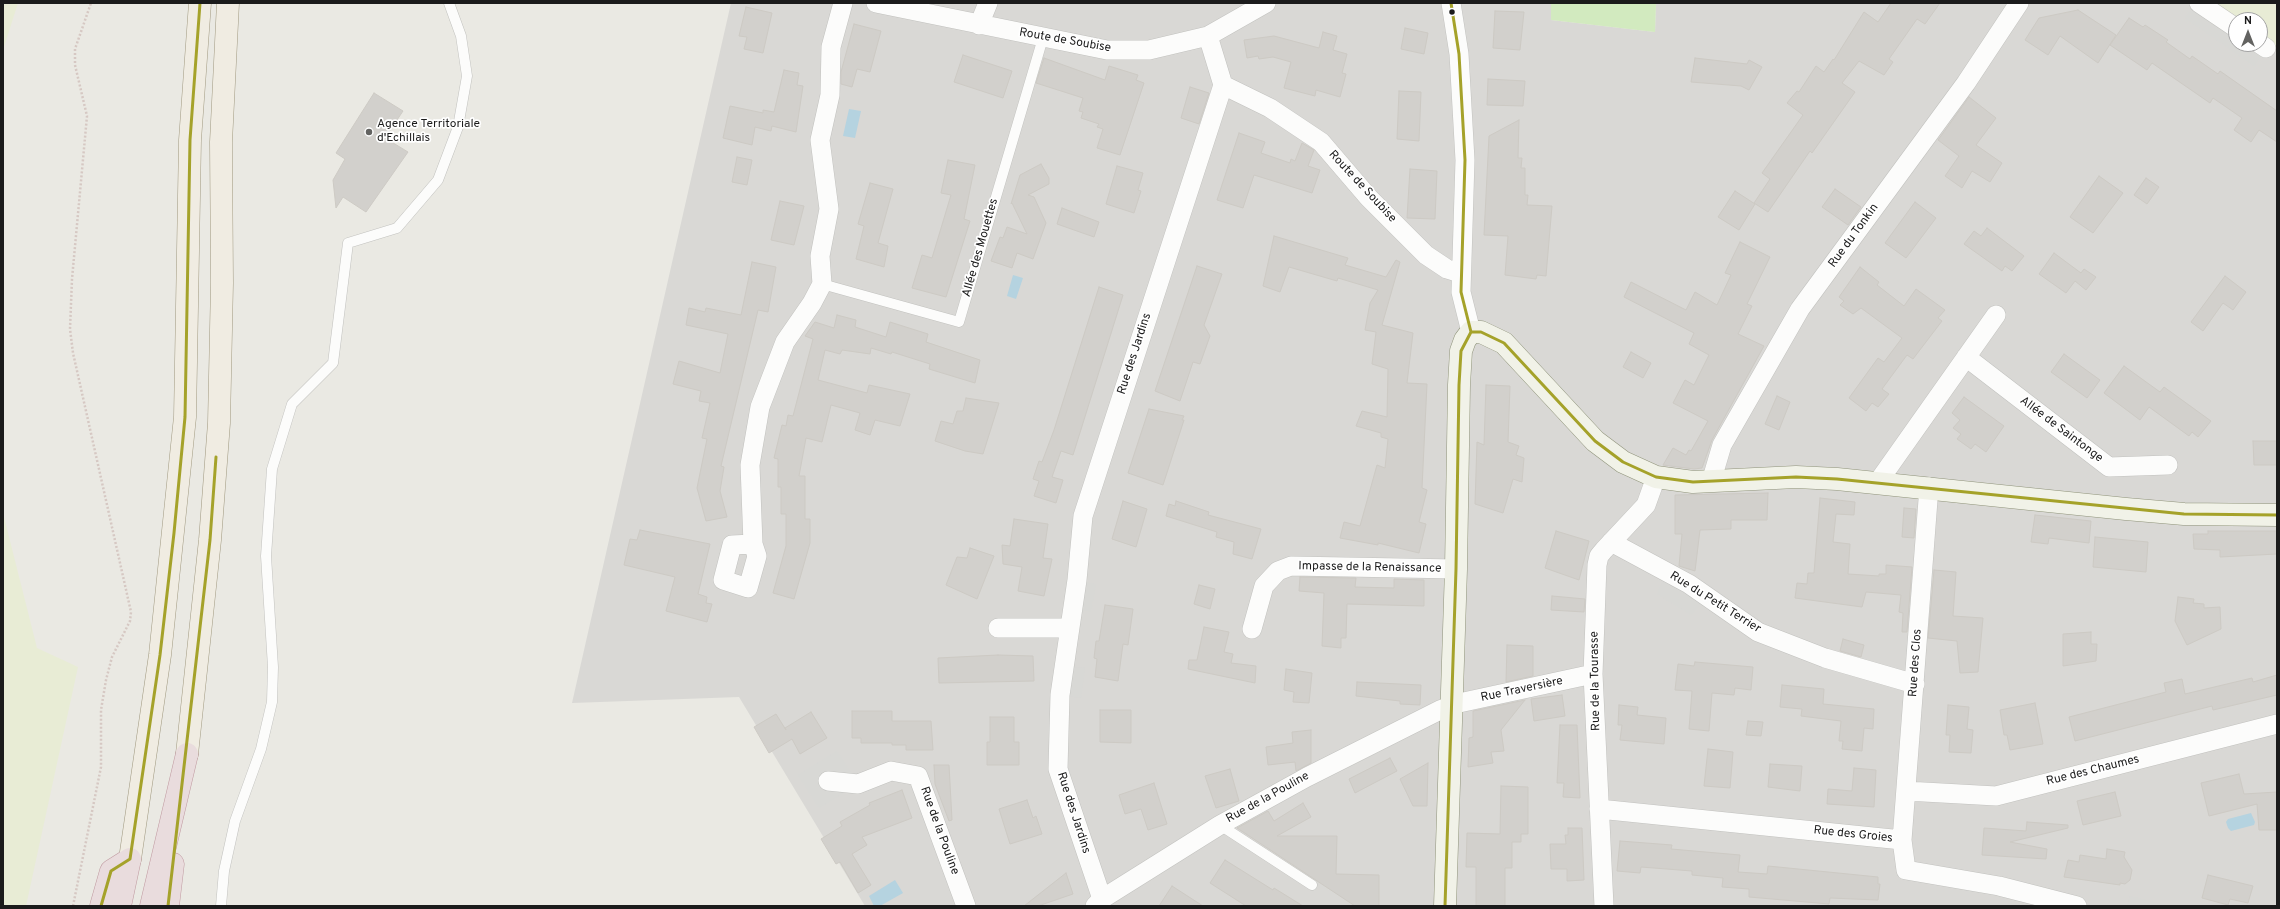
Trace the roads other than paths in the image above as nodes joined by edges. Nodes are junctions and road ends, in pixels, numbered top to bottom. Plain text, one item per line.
1 (200, 3) edge
2 (228, 3) edge
3 (448, 3) edge
4 (843, 3) edge
5 (876, 3) edge
6 (988, 3) edge
7 (1266, 3) edge
8 (1451, 3) edge
9 (2019, 3) edge
10 (2199, 3) edge
11 (2228, 23) edge
12 (979, 25) junction
13 (1208, 36) junction
14 (1042, 38) junction
15 (1223, 85) junction
16 (1460, 273) junction
17 (822, 284) junction
18 (1996, 315) dead end
19 (1471, 332) junction
20 (1966, 357) junction
21 (2168, 464) dead end
22 (1656, 477) junction
23 (1711, 482) junction
24 (1878, 482) junction
25 (1929, 487) junction
26 (2277, 515) edge
27 (1611, 542) junction
28 (753, 544) dead end
29 (1456, 569) junction
30 (998, 628) dead end
31 (1070, 628) junction
32 (1252, 629) dead end
33 (1593, 674) junction
34 (1914, 684) junction
35 (1450, 707) junction
36 (2277, 724) edge
37 (187, 754) junction
38 (828, 781) dead end
39 (1906, 791) junction
40 (1600, 809) junction
41 (1220, 825) junction
42 (1902, 840) junction
43 (130, 859) junction
44 (1312, 885) dead end
45 (1098, 903) edge
46 (101, 906) edge
47 (120, 906) edge
48 (151, 906) edge
49 (168, 906) edge
50 (221, 906) edge
51 (966, 906) edge
52 (1445, 906) edge
53 (1604, 906) edge
54 (2077, 906) edge

1 - 43 main road
2 - 37 main road
3 - 50 lane
4 - 17 street
5 - 12 street, Route de Soubise
6 - 12 street
7 - 13 street, Route de Soubise
8 - 16 street
9 - 23 street, Rue du Tonkin
10 - 11 street
12 - 14 street, Route de Soubise
13 - 14 street, Route de Soubise
13 - 15 street
14 - 17 lane, Allée des Mouettes
15 - 16 street, Route de Soubise
15 - 31 street, Rue des Jardins
16 - 19 street
17 - 28 street
18 - 20 street
19 - 22 main road
19 - 29 main road
20 - 21 street, Allée de Saintonge
20 - 24 street
22 - 23 main road
22 - 27 street, Rue de la Tourasse
23 - 24 main road
24 - 25 main road
25 - 26 main road
25 - 34 street, Rue des Clos
27 - 33 street, Rue de la Tourasse
27 - 34 street, Rue du Petit Terrier
29 - 32 street, Impasse de la Renaissance
29 - 35 main road
30 - 31 street
31 - 45 street, Rue des Jardins
33 - 35 street, Rue Traversière
33 - 40 street, Rue de la Tourasse
34 - 39 street, Rue des Clos
35 - 41 street, Rue de la Pouline
35 - 52 main road
36 - 39 street, Rue des Chaumes
37 - 48 highway
37 - 49 highway
38 - 51 street, Rue de la Pouline
39 - 42 street, Rue des Clos
40 - 42 street, Rue des Groies
40 - 53 street, Rue de la Tourasse
41 - 44 lane
41 - 45 street, Rue de la Pouline
42 - 54 street, Rue des Groies
43 - 46 highway
43 - 47 highway

